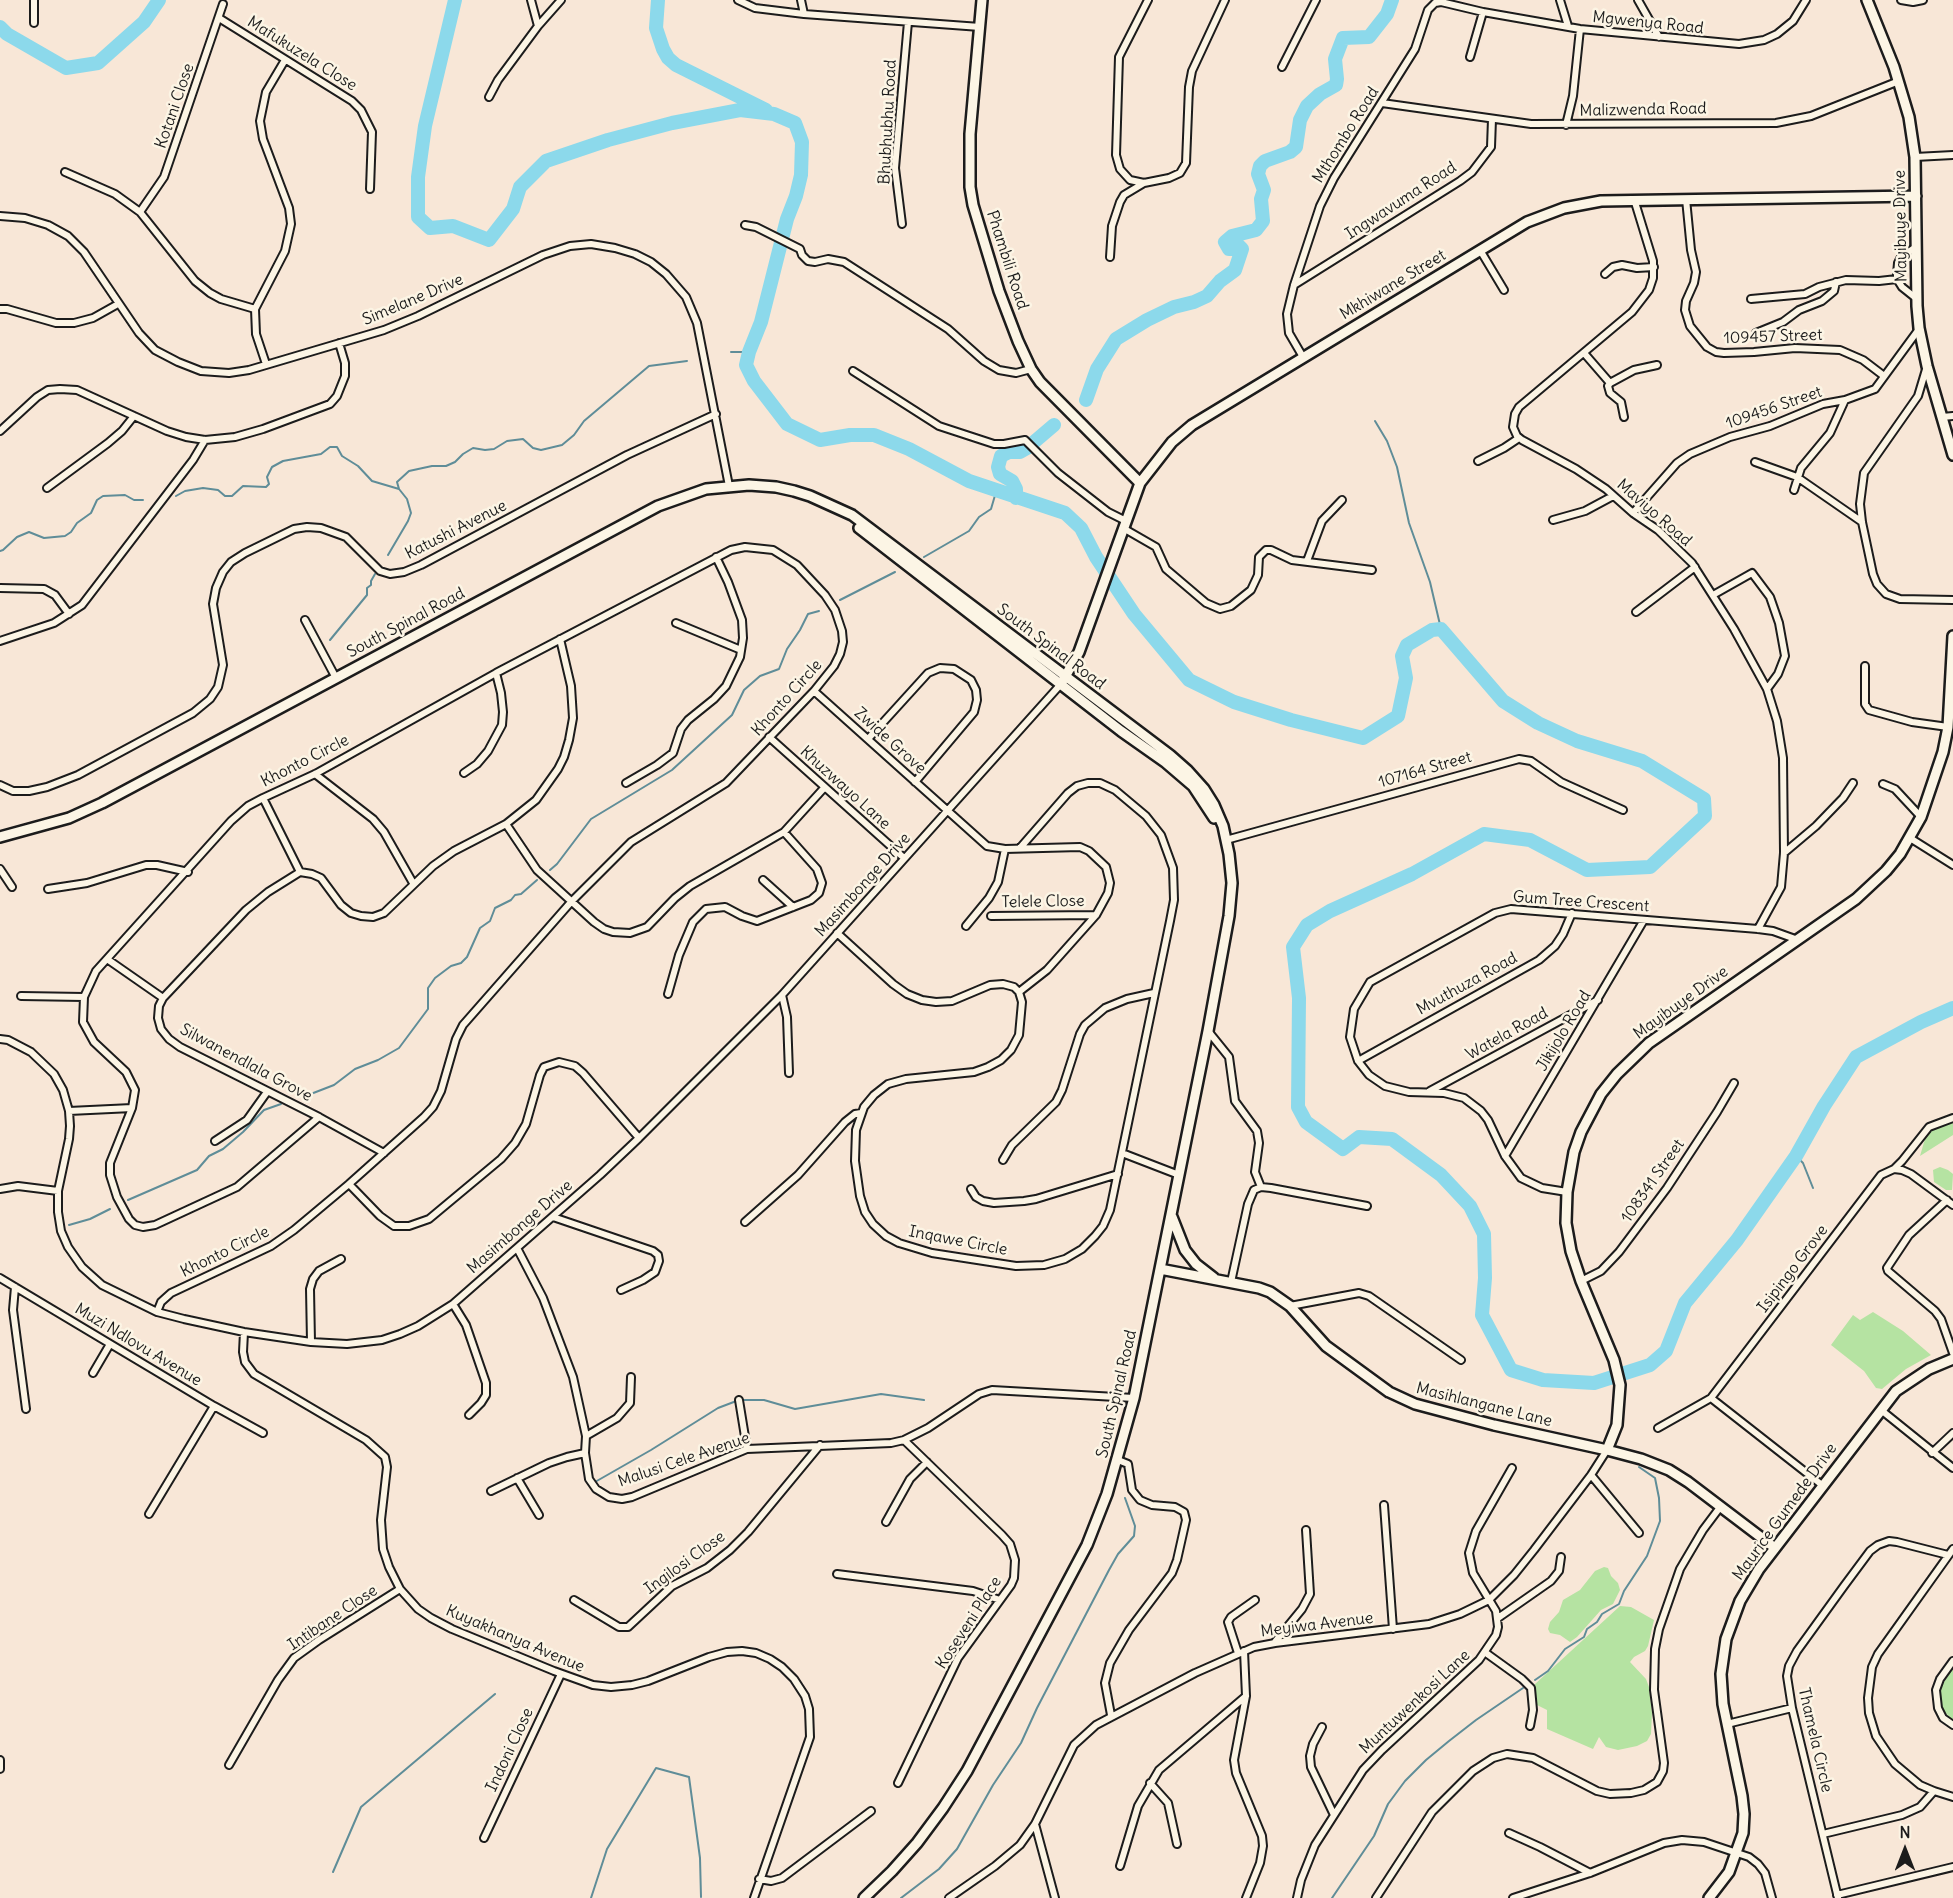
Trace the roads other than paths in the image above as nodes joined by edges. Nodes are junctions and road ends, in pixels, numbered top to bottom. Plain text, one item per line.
1 (34, 0) edge
2 (531, 0) edge
3 (561, 0) edge
4 (738, 0) edge
5 (801, 0) edge
6 (982, 0) edge
7 (1148, 0) edge
8 (1225, 0) edge
9 (1316, 0) edge
10 (1560, 0) edge
11 (1638, 0) edge
12 (1806, 0) edge
13 (1901, 0) edge
14 (1923, 0) edge
15 (1435, 1) edge
16 (1870, 1) edge
17 (223, 4) dead end
18 (1483, 12) junction
19 (804, 14) junction
20 (219, 18) junction
21 (908, 22) junction
22 (34, 23) dead end
23 (538, 26) junction
24 (1568, 26) junction
25 (980, 27) junction
26 (1580, 29) junction
27 (1659, 37) junction
28 (1470, 57) dead end
29 (285, 60) junction
30 (1282, 67) dead end
31 (1899, 81) junction
32 (489, 97) dead end
33 (1382, 103) junction
34 (1492, 119) junction
35 (1566, 125) junction
36 (1953, 155) edge
37 (1915, 157) junction
38 (65, 172) dead end
39 (1144, 183) junction
40 (370, 189) dead end
41 (1916, 196) junction
42 (1686, 199) junction
43 (1634, 200) junction
44 (140, 212) junction
45 (0, 216) edge
46 (902, 224) dead end
47 (745, 225) dead end
48 (1916, 247) junction
49 (1480, 250) junction
50 (1110, 257) dead end
51 (1654, 267) junction
52 (1605, 273) dead end
53 (1897, 279) junction
54 (1836, 282) junction
55 (1294, 285) junction
56 (1504, 290) dead end
57 (1751, 299) dead end
58 (1917, 299) junction
59 (118, 304) junction
60 (0, 309) edge
61 (255, 309) junction
62 (1919, 328) junction
63 (1756, 333) dead end
64 (339, 343) junction
65 (1584, 353) junction
66 (1303, 357) junction
67 (266, 364) junction
68 (1657, 365) dead end
69 (1927, 366) junction
70 (1031, 369) junction
71 (853, 371) dead end
72 (1884, 376) junction
73 (1610, 383) junction
74 (1845, 400) junction
75 (716, 414) junction
76 (134, 416) junction
77 (1953, 416) edge
78 (1624, 417) dead end
79 (1942, 417) junction
80 (0, 431) edge
81 (1519, 438) junction
82 (204, 440) junction
83 (1953, 454) edge
84 (1478, 461) dead end
85 (1755, 462) dead end
86 (1797, 477) junction
87 (1140, 483) junction
88 (729, 486) junction
89 (47, 488) dead end
90 (1794, 490) dead end
91 (1613, 496) junction
92 (1342, 500) dead end
93 (1633, 513) junction
94 (1554, 520) dead end
95 (1862, 522) junction
96 (1123, 529) junction
97 (716, 557) junction
98 (1307, 561) junction
99 (1695, 567) junction
100 (1372, 570) dead end
101 (0, 588) edge
102 (1713, 595) junction
103 (1953, 600) edge
104 (1636, 612) dead end
105 (69, 614) junction
106 (304, 621) dead end
107 (676, 623) dead end
108 (1953, 636) edge
109 (560, 639) junction
110 (0, 641) edge
111 (741, 650) junction
112 (1865, 666) dead end
113 (496, 673) junction
114 (336, 678) junction
115 (1063, 681) junction
116 (1767, 689) junction
117 (814, 691) junction
118 (1948, 727) junction
119 (769, 737) junction
120 (868, 739) junction
121 (464, 773) dead end
122 (315, 774) junction
123 (915, 782) junction
124 (626, 783) dead end
125 (1853, 783) dead end
126 (1883, 784) dead end
127 (0, 785) edge
128 (824, 788) junction
129 (262, 798) junction
130 (1623, 810) dead end
131 (947, 812) junction
132 (1921, 817) junction
133 (506, 824) junction
134 (784, 832) junction
135 (0, 837) edge
136 (1225, 837) junction
137 (1910, 838) junction
138 (1020, 848) junction
139 (1005, 849) junction
140 (1784, 853) junction
141 (904, 858) junction
142 (1953, 865) edge
143 (0, 869) edge
144 (188, 872) junction
145 (300, 872) junction
146 (763, 880) dead end
147 (413, 883) junction
148 (12, 887) dead end
149 (48, 889) dead end
150 (571, 902) junction
151 (793, 907) junction
152 (1572, 913) junction
153 (1096, 915) junction
154 (990, 916) dead end
155 (1644, 920) junction
156 (966, 926) dead end
157 (1758, 929) junction
158 (837, 933) junction
159 (1798, 940) junction
160 (107, 958) junction
161 (1019, 992) junction
162 (1154, 993) junction
163 (668, 994) dead end
164 (782, 995) junction
165 (21, 996) dead end
166 (84, 996) junction
167 (163, 998) junction
168 (1598, 1000) junction
169 (1208, 1031) junction
170 (0, 1039) edge
171 (1358, 1061) junction
172 (789, 1072) dead end
173 (1734, 1083) dead end
174 (267, 1092) junction
175 (1429, 1092) junction
176 (132, 1108) junction
177 (69, 1111) junction
178 (861, 1113) junction
179 (319, 1118) junction
180 (1953, 1118) edge
181 (639, 1138) junction
182 (215, 1141) dead end
183 (384, 1153) junction
184 (1122, 1153) junction
185 (1505, 1156) junction
186 (1003, 1160) dead end
187 (1894, 1169) junction
188 (1118, 1174) junction
189 (1179, 1175) junction
190 (349, 1184) junction
191 (1261, 1187) junction
192 (0, 1189) edge
193 (971, 1189) dead end
194 (58, 1191) junction
195 (1567, 1192) junction
196 (1950, 1202) edge
197 (1366, 1206) dead end
198 (1172, 1215) junction
199 (553, 1216) junction
200 (745, 1222) dead end
201 (517, 1248) junction
202 (340, 1259) dead end
203 (1160, 1269) junction
204 (0, 1278) edge
205 (1215, 1280) junction
206 (1581, 1281) junction
207 (1232, 1282) junction
208 (15, 1287) junction
209 (621, 1290) dead end
210 (453, 1304) junction
211 (1290, 1306) junction
212 (157, 1311) junction
213 (244, 1332) junction
214 (311, 1342) junction
215 (110, 1344) junction
216 (1953, 1353) edge
217 (1953, 1359) edge
218 (1461, 1360) dead end
219 (93, 1373) dead end
220 (632, 1377) dead end
221 (1134, 1398) junction
222 (1712, 1398) junction
223 (739, 1400) dead end
224 (214, 1406) junction
225 (27, 1409) dead end
226 (1881, 1410) junction
227 (469, 1415) dead end
228 (1658, 1428) dead end
229 (263, 1433) dead end
230 (1953, 1433) edge
231 (586, 1436) junction
232 (904, 1440) junction
233 (820, 1445) junction
234 (747, 1449) junction
235 (1607, 1450) junction
236 (585, 1453) junction
237 (1932, 1453) junction
238 (1118, 1460) junction
239 (927, 1462) junction
240 (1512, 1467) dead end
241 (1953, 1468) edge
242 (1591, 1475) junction
243 (518, 1478) junction
244 (1822, 1485) junction
245 (491, 1491) dead end
246 (1384, 1505) dead end
247 (1721, 1506) junction
248 (149, 1514) dead end
249 (539, 1515) dead end
250 (886, 1522) dead end
251 (1306, 1530) dead end
252 (1639, 1533) dead end
253 (1775, 1548) junction
254 (1953, 1549) edge
255 (1948, 1555) junction
256 (1561, 1557) dead end
257 (837, 1574) dead end
258 (400, 1589) junction
259 (574, 1600) dead end
260 (1000, 1600) junction
261 (1255, 1600) dead end
262 (1489, 1600) junction
263 (1498, 1618) junction
264 (1393, 1629) junction
265 (1275, 1642) junction
266 (1241, 1652) junction
267 (1486, 1653) junction
268 (1953, 1661) edge
269 (561, 1674) junction
270 (1246, 1696) junction
271 (1792, 1708) junction
272 (1111, 1716) junction
273 (1727, 1724) junction
274 (1953, 1725) edge
275 (1530, 1726) dead end
276 (1322, 1727) dead end
277 (0, 1760) edge
278 (229, 1765) dead end
279 (0, 1769) edge
280 (898, 1783) dead end
281 (1150, 1783) junction
282 (1934, 1791) junction
283 (1953, 1797) edge
284 (871, 1811) dead end
285 (1334, 1815) junction
286 (1035, 1824) junction
287 (1509, 1833) dead end
288 (1823, 1834) junction
289 (484, 1838) dead end
290 (1176, 1844) dead end
291 (1737, 1852) junction
292 (1120, 1866) dead end
293 (1953, 1868) edge
294 (1590, 1873) junction
295 (759, 1879) junction
296 (1837, 1897) edge
297 (754, 1898) edge
298 (864, 1898) edge
299 (949, 1898) edge
300 (1055, 1898) edge
301 (1246, 1898) edge
302 (1297, 1898) edge
303 (1376, 1898) edge
304 (1513, 1898) edge
305 (1709, 1898) edge
306 (1772, 1898) edge

1 - 22 street
2 - 23 street
3 - 23 street
4 - 19 street
5 - 19 street
6 - 25 street, Phambili Road
7 - 39 street
8 - 39 street
9 - 30 street
10 - 24 street
11 - 27 street
12 - 27 street, Mgwenya Road
13 - 14 street
15 - 18 street, Mgwenya Road
15 - 33 street, Mthombo Road
16 - 31 street, Mayibuye Drive
17 - 20 street, Kotani Close
18 - 24 street, Mgwenya Road
18 - 28 street
19 - 21 street
20 - 29 street, Mafukuzela Close
20 - 44 street, Kotani Close
21 - 25 street
21 - 46 street, Bhubhubhu Road
23 - 32 street
24 - 26 street, Mgwenya Road
25 - 70 street, Phambili Road
26 - 27 street, Mgwenya Road
26 - 35 street
29 - 40 street, Mafukuzela Close
29 - 61 street
31 - 35 street, Malizwenda Road
31 - 37 street, Mayibuye Drive
33 - 34 street, Malizwenda Road
33 - 55 street, Mthombo Road
34 - 35 street, Malizwenda Road
34 - 55 street, Ingwavuma Road
36 - 37 street
37 - 41 street, Mayibuye Drive
38 - 44 street
39 - 50 street
41 - 42 street, Mkhiwane Street
41 - 48 street, Mayibuye Drive
42 - 43 street, Mkhiwane Street
42 - 72 street, 109457 Street
43 - 49 street, Mkhiwane Street
43 - 51 street
44 - 61 street
45 - 59 street, Simelane Drive
47 - 70 street
48 - 53 street
48 - 58 street, Mayibuye Drive
49 - 56 street
49 - 66 street, Mkhiwane Street
51 - 52 street
51 - 65 street
53 - 54 street
53 - 58 street
54 - 57 street
54 - 63 street
55 - 66 street, Mthombo Road
58 - 62 street, Mayibuye Drive
59 - 60 street
59 - 67 street, Simelane Drive
61 - 67 street
62 - 69 street, Mayibuye Drive
62 - 72 street, 109456 Street
64 - 67 street, Simelane Drive
64 - 75 street, Simelane Drive
64 - 82 street
65 - 73 street
65 - 81 street
66 - 87 street, Mkhiwane Street
68 - 73 street
69 - 79 street, Mayibuye Drive
69 - 95 street
70 - 87 street, Phambili Road
71 - 96 street
72 - 74 street, 109456 Street
73 - 78 street
74 - 86 street
74 - 93 street, 109456 Street
75 - 88 street, Simelane Drive
75 - 127 street, Katushi Avenue
76 - 80 street
76 - 82 street
76 - 89 street
77 - 79 street
79 - 83 street, Mayibuye Drive
81 - 84 street
81 - 91 street, Maviyo Road
82 - 105 street
85 - 86 street
86 - 90 street
86 - 95 street
87 - 96 street, Mkhiwane Street
88 - 114 street, South Spinal Road
88 - 115 street, South Spinal Road
91 - 93 street, Maviyo Road
91 - 94 street
92 - 98 street
93 - 99 street, Maviyo Road
95 - 103 street
96 - 98 street
96 - 115 street, Mkhiwane Street
97 - 109 street, Khonto Circle
97 - 111 street
97 - 117 street, Khonto Circle
98 - 100 street
99 - 102 street, Maviyo Road
99 - 104 street
101 - 105 street
102 - 116 street, Maviyo Road
102 - 116 street
105 - 110 street
106 - 114 street
107 - 111 street
108 - 118 street, Mayibuye Drive
109 - 113 street, Khonto Circle
109 - 133 street
111 - 124 street
112 - 118 street
113 - 121 street
113 - 122 street, Khonto Circle
114 - 135 street, South Spinal Road
115 - 131 street, Masimbonge Drive
115 - 136 street, South Spinal Road
116 - 140 street, Maviyo Road
117 - 119 street, Khonto Circle
117 - 120 street, Zwide Grove
118 - 132 street, Mayibuye Drive
119 - 128 street, Khuzwayo Lane
119 - 150 street, Khonto Circle
120 - 123 street, Zwide Grove
120 - 123 street
122 - 129 street, Khonto Circle
122 - 147 street
123 - 131 street, Zwide Grove
125 - 140 street
126 - 132 street
128 - 134 street
128 - 141 street, Khuzwayo Lane
129 - 144 street, Khonto Circle
129 - 145 street
130 - 136 street, 107164 Street
131 - 139 street, Zwide Grove
131 - 141 street, Masimbonge Drive
132 - 137 street, Mayibuye Drive
133 - 147 street
133 - 150 street
134 - 150 street
134 - 151 street
136 - 169 street, South Spinal Road
137 - 142 street
137 - 159 street, Mayibuye Drive
138 - 139 street
138 - 153 street
138 - 162 street, Inqawe Circle
139 - 156 street
140 - 157 street, Maviyo Road
141 - 158 street, Masimbonge Drive
143 - 148 street
144 - 149 street
144 - 160 street, Khonto Circle
145 - 147 street
145 - 167 street
146 - 151 street
150 - 183 street, Khonto Circle
151 - 163 street
152 - 155 street, Gum Tree Crescent
152 - 171 street, Mvuthuza Road
152 - 171 street, Gum Tree Crescent
153 - 154 street, Telele Close
153 - 161 street
155 - 157 street, Gum Tree Crescent
155 - 168 street, Jikijolo Road
157 - 159 street, Gum Tree Crescent
158 - 161 street
158 - 164 street, Masimbonge Drive
159 - 195 street, Mayibuye Drive
160 - 166 street, Khonto Circle
160 - 167 street
161 - 178 street, Inqawe Circle
162 - 184 street, Inqawe Circle
162 - 186 street
164 - 172 street
164 - 181 street, Masimbonge Drive
165 - 166 street
166 - 176 street, Khonto Circle
167 - 174 street, Silwanendlala Grove
168 - 175 street, Watela Road
168 - 185 street, Jikijolo Road
169 - 189 street, South Spinal Road
169 - 191 street
170 - 177 street, Masimbonge Drive
171 - 175 street
173 - 206 street, 108341 Street
174 - 179 street, Silwanendlala Grove
174 - 182 street
175 - 185 street
176 - 177 street
176 - 179 street, Khonto Circle
177 - 194 street, Masimbonge Drive
178 - 188 street, Inqawe Circle
178 - 200 street
179 - 183 street, Silwanendlala Grove
180 - 187 street, Isipingo Grove
181 - 190 street
181 - 199 street, Masimbonge Drive
183 - 190 street, Khonto Circle
184 - 188 street, Inqawe Circle
184 - 189 street
185 - 195 street
187 - 196 street
187 - 222 street, Isipingo Grove
188 - 193 street
189 - 198 street, South Spinal Road
190 - 212 street, Khonto Circle
191 - 197 street
191 - 207 street
192 - 194 street
194 - 212 street, Masimbonge Drive
195 - 206 street, Mayibuye Drive
196 - 216 street
198 - 203 street, South Spinal Road
198 - 205 street
199 - 201 street, Masimbonge Drive
199 - 209 street
201 - 210 street, Masimbonge Drive
201 - 231 street, Malusi Cele Avenue
202 - 214 street
203 - 205 street, Masihlangane Lane
203 - 221 street, South Spinal Road
204 - 208 street, Muzi Ndlovu Avenue
205 - 207 street, Masihlangane Lane
206 - 235 street, Mayibuye Drive
207 - 211 street, Masihlangane Lane
208 - 215 street, Muzi Ndlovu Avenue
208 - 225 street
210 - 214 street, Masimbonge Drive
210 - 227 street
211 - 218 street
211 - 235 street, Masihlangane Lane
212 - 213 street, Masimbonge Drive
213 - 214 street, Masimbonge Drive
213 - 258 street, Kuyakhanya Avenue
215 - 219 street
215 - 224 street, Muzi Ndlovu Avenue
217 - 226 street, Maurice Gumede Drive
220 - 231 street
221 - 232 street, Malusi Cele Avenue
221 - 238 street, South Spinal Road
222 - 228 street, Isipingo Grove
222 - 244 street
223 - 234 street
224 - 229 street, Muzi Ndlovu Avenue
224 - 248 street
226 - 237 street
226 - 244 street, Maurice Gumede Drive
230 - 237 street
231 - 236 street, Malusi Cele Avenue
232 - 233 street, Malusi Cele Avenue
232 - 239 street, Koseveni Place
233 - 234 street, Malusi Cele Avenue
233 - 259 street, Ingilosi Close
234 - 236 street, Malusi Cele Avenue
235 - 242 street, Meyiwa Avenue
235 - 247 street, Masihlangane Lane
236 - 243 street
237 - 241 street
238 - 272 street
238 - 298 street, South Spinal Road
239 - 250 street
239 - 260 street, Koseveni Place
240 - 262 street
242 - 252 street
242 - 262 street, Meyiwa Avenue
243 - 245 street
243 - 249 street
244 - 253 street, Maurice Gumede Drive
246 - 264 street
247 - 253 street, Masihlangane Lane
247 - 303 street
251 - 265 street
253 - 273 street, Maurice Gumede Drive
254 - 255 street
255 - 271 street, Thamela Circle
255 - 282 street
256 - 263 street
257 - 260 street
258 - 269 street, Kuyakhanya Avenue
258 - 278 street, Intibane Close
260 - 280 street, Koseveni Place
261 - 266 street
262 - 263 street
262 - 264 street, Meyiwa Avenue
263 - 267 street, Muntuwenkosi Lane
264 - 265 street, Meyiwa Avenue
265 - 266 street, Meyiwa Avenue
266 - 270 street
266 - 272 street, Meyiwa Avenue
267 - 275 street, Muntuwenkosi Lane
267 - 285 street, Muntuwenkosi Lane
268 - 274 street
269 - 289 street, Indoni Close
269 - 295 street, Kuyakhanya Avenue
270 - 281 street
270 - 301 street
271 - 273 street
271 - 288 street, Thamela Circle
272 - 286 street, Meyiwa Avenue
273 - 291 street, Maurice Gumede Drive
276 - 285 street
277 - 279 street
281 - 290 street
281 - 292 street
282 - 283 street
282 - 288 street
284 - 295 street
285 - 302 street, Muntuwenkosi Lane
286 - 299 street, Meyiwa Avenue
286 - 300 street
287 - 294 street
288 - 296 street, Thamela Circle
291 - 294 street
291 - 305 street, Maurice Gumede Drive
291 - 306 street
293 - 296 street
294 - 304 street
295 - 297 street, Kuyakhanya Avenue

